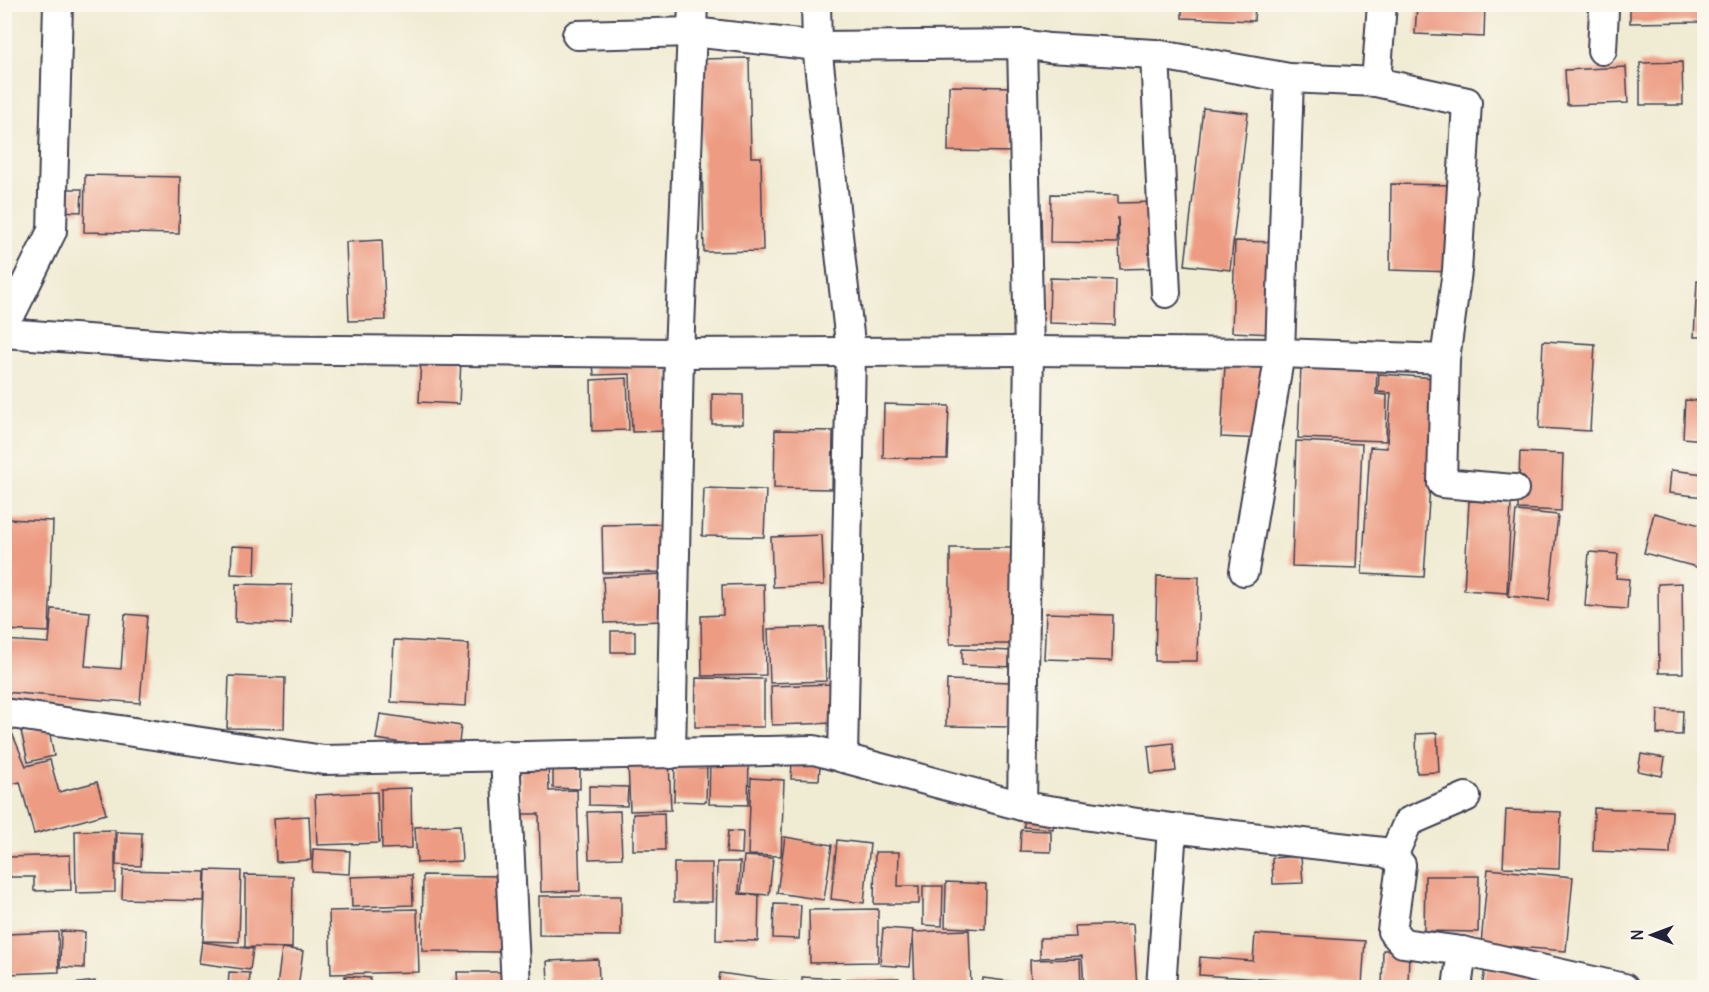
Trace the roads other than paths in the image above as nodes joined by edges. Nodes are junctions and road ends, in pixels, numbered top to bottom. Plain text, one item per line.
1 (58, 4) edge
2 (816, 4) edge
3 (1382, 4) edge
4 (1601, 4) edge
5 (693, 18) edge
6 (577, 35) dead end
7 (1022, 44) junction
8 (817, 46) junction
9 (1602, 50) dead end
10 (1155, 54) junction
11 (1289, 78) junction
12 (1376, 82) junction
13 (1166, 293) dead end
14 (4, 312) edge
15 (4, 333) edge
16 (1029, 351) junction
17 (850, 352) junction
18 (679, 353) junction
19 (1280, 353) junction
20 (1445, 359) junction
21 (1514, 489) dead end
22 (1244, 571) dead end
23 (4, 713) edge
24 (671, 754) junction
25 (505, 755) junction
26 (843, 758) junction
27 (1466, 797) dead end
28 (1022, 806) junction
29 (1172, 828) junction
30 (1393, 855) junction
31 (1462, 951) junction
32 (516, 987) edge
33 (1161, 987) edge
34 (1457, 987) edge
35 (1624, 987) edge

1 - 14 street
2 - 8 street
3 - 12 street
4 - 9 street
5 - 6 street
5 - 8 street
5 - 18 street
7 - 8 street
7 - 10 street
7 - 16 street
8 - 17 street
10 - 11 street
10 - 13 street
11 - 12 street
11 - 19 street
12 - 20 street
15 - 18 street
16 - 17 street
16 - 19 street
16 - 28 street
17 - 18 street
17 - 26 street
18 - 24 street
19 - 20 street
19 - 22 street
20 - 21 street
23 - 25 street
24 - 25 street
24 - 26 street
25 - 32 street
26 - 28 street
27 - 30 street
28 - 29 street
29 - 30 street
29 - 33 street
30 - 31 street
31 - 34 street
31 - 35 street

